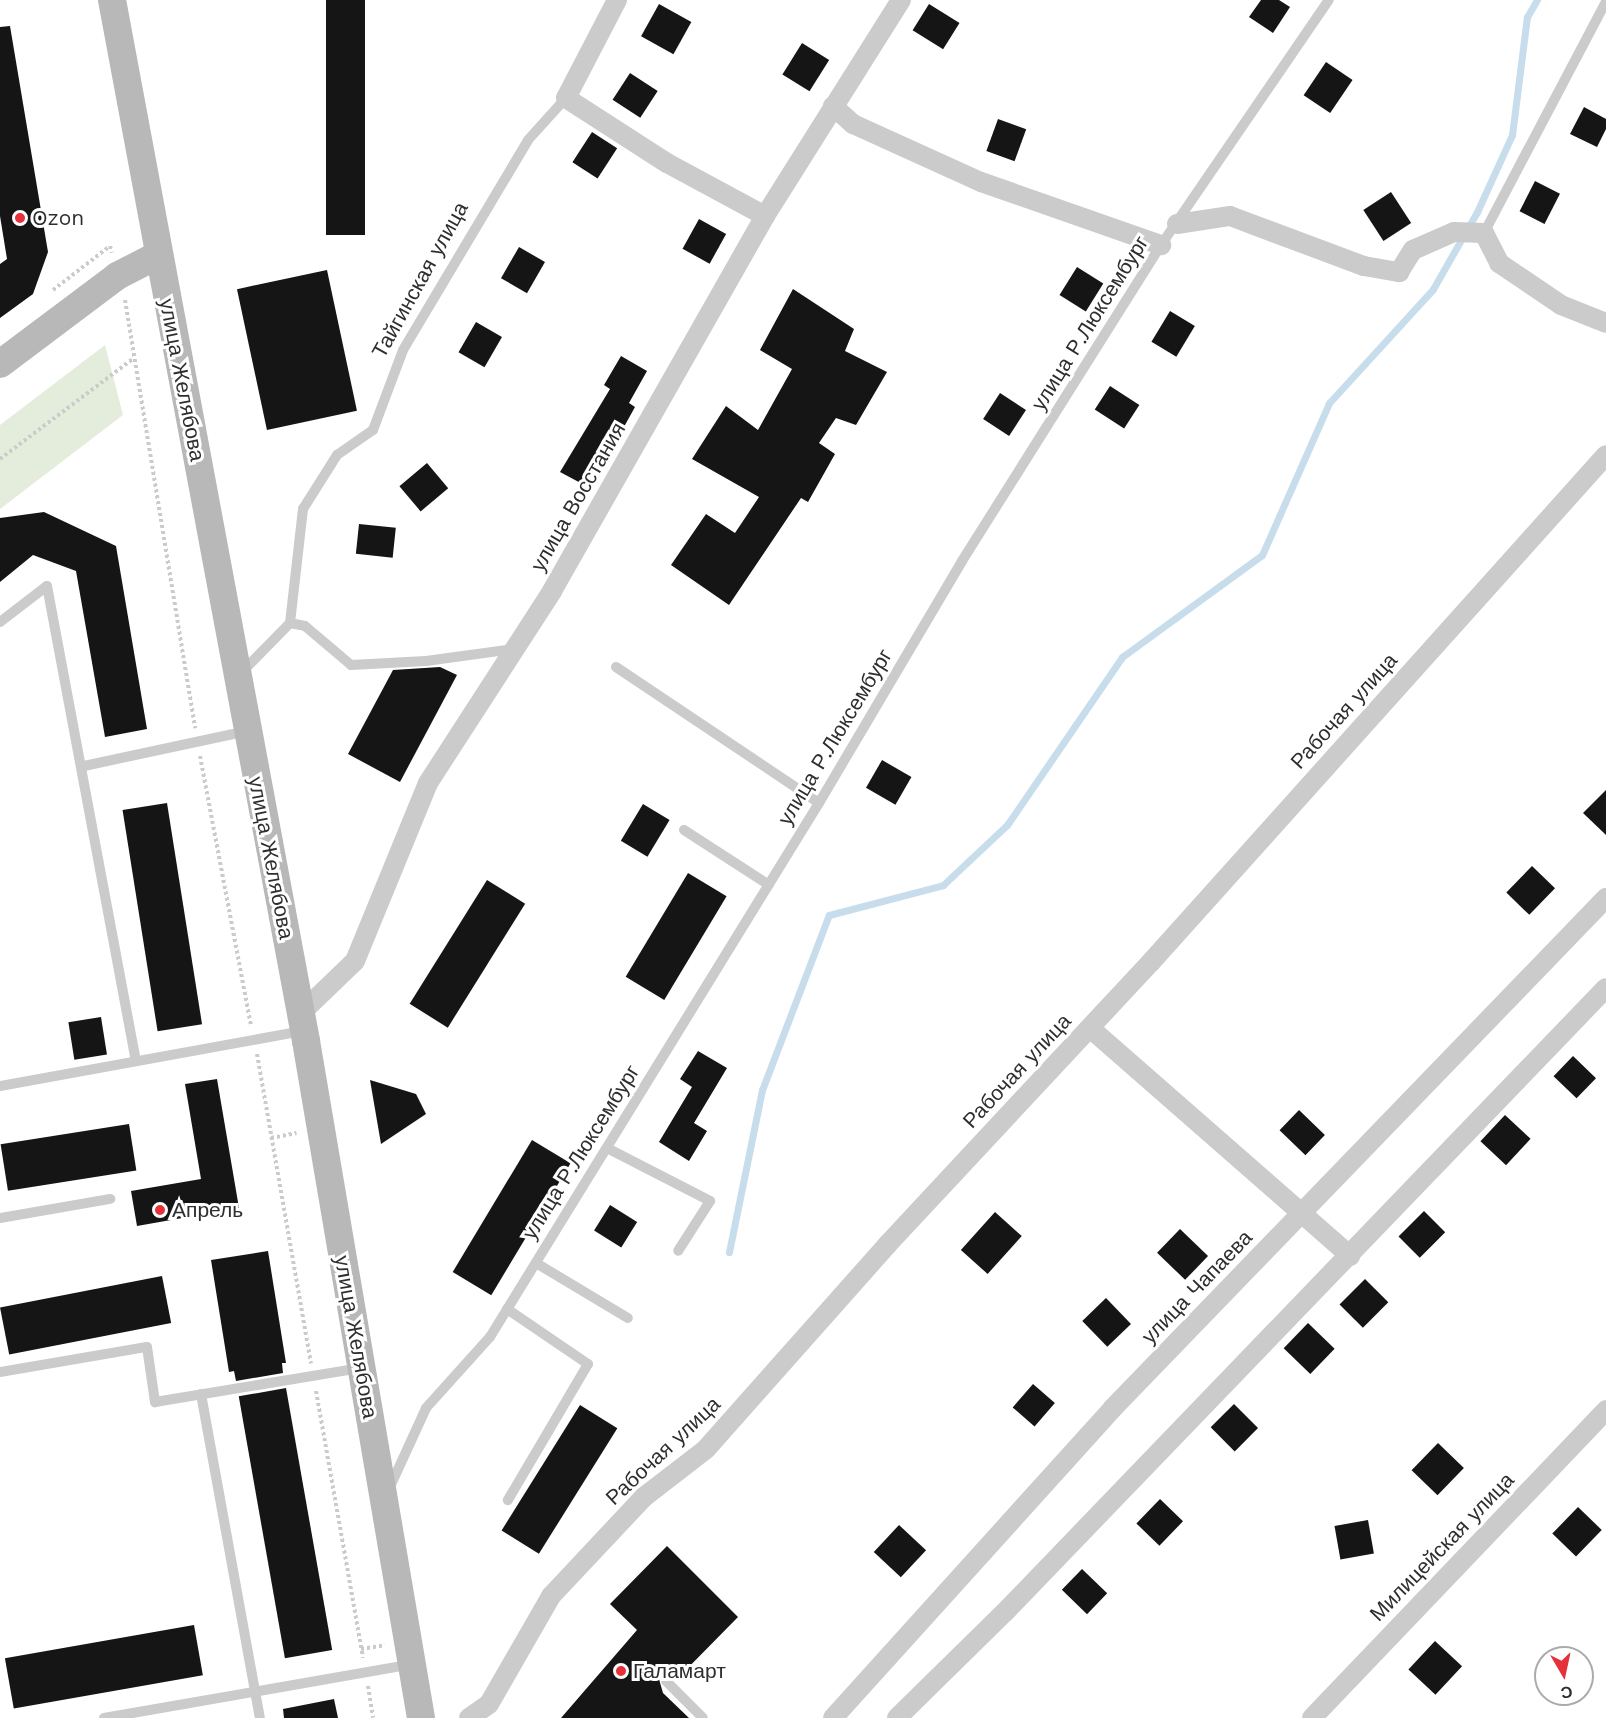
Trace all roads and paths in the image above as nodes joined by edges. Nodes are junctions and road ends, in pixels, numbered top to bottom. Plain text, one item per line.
1 (112, 0) edge
2 (617, 0) edge
3 (900, 0) edge
4 (1329, 0) edge
5 (1606, 2) edge
6 (566, 98) junction
7 (833, 106) junction
8 (765, 216) junction
9 (1178, 224) junction
10 (1484, 233) junction
11 (1161, 245) junction
12 (159, 255) junction
13 (117, 276) junction
14 (46, 295) dead end
15 (1606, 323) edge
16 (134, 358) junction
17 (0, 364) edge
18 (1606, 455) edge
19 (0, 459) edge
20 (0, 622) edge
21 (290, 624) junction
22 (514, 649) junction
23 (616, 667) dead end
24 (238, 675) junction
25 (247, 731) junction
26 (197, 741) junction
27 (84, 766) junction
28 (819, 803) junction
29 (684, 830) dead end
30 (769, 885) junction
31 (1606, 898) edge
32 (1606, 988) edge
33 (302, 1023) junction
34 (1090, 1028) junction
35 (254, 1040) junction
36 (136, 1061) junction
37 (0, 1086) edge
38 (607, 1148) junction
39 (110, 1199) dead end
40 (1301, 1214) junction
41 (0, 1218) edge
42 (678, 1251) dead end
43 (1350, 1256) junction
44 (536, 1263) junction
45 (507, 1309) junction
46 (628, 1318) dead end
47 (361, 1368) junction
48 (0, 1372) edge
49 (313, 1376) junction
50 (201, 1394) junction
51 (1606, 1410) edge
52 (385, 1499) junction
53 (508, 1500) dead end
54 (412, 1664) junction
55 (365, 1672) junction
56 (666, 1681) dead end
57 (254, 1690) junction
58 (104, 1718) edge
59 (260, 1718) edge
60 (373, 1718) edge
61 (421, 1718) edge
62 (469, 1718) edge
63 (703, 1718) edge
64 (833, 1718) edge
65 (897, 1718) edge
66 (1312, 1718) edge

1 - 12 street, улица Желябова
2 - 6 street, Тайгинская улица
3 - 7 street, улица Восстания
4 - 9 lane, улица Р.Люксембург
5 - 10 lane
6 - 8 street
6 - 21 lane, Тайгинская улица
7 - 8 street, улица Восстания
7 - 11 street
8 - 22 street, улица Восстания
9 - 10 street
9 - 11 lane, улица Р.Люксембург
10 - 15 street
11 - 28 lane, улица Р.Люксембург
12 - 13 street
12 - 24 street, улица Желябова
13 - 14 path
13 - 16 path
13 - 17 street
16 - 19 path
16 - 26 path
18 - 34 street, Рабочая улица
20 - 27 lane
21 - 22 lane
21 - 24 lane
22 - 33 street, улица Восстания
23 - 28 lane
24 - 25 street, улица Желябова
25 - 26 lane
25 - 33 street, улица Желябова
26 - 27 lane
26 - 35 path
27 - 36 lane
28 - 30 lane, улица Р.Люксембург
29 - 30 lane
30 - 38 lane, улица Р.Люксембург
31 - 40 street, улица Чапаева
32 - 43 street
33 - 35 lane
33 - 47 street, улица Желябова
34 - 40 street
34 - 62 street, Рабочая улица
35 - 36 lane
35 - 49 path
36 - 37 lane
38 - 42 lane
38 - 44 lane, улица Р.Люксембург
39 - 41 lane
40 - 43 street
40 - 64 street, улица Чапаева
43 - 65 street
44 - 45 lane, улица Р.Люксембург
44 - 46 lane
45 - 52 lane, улица Р.Люксембург
45 - 53 lane
47 - 49 lane
47 - 52 street, улица Желябова
48 - 50 lane
49 - 50 lane
49 - 55 path
50 - 57 lane
51 - 66 street, Милицейская улица
52 - 54 street, улица Желябова
54 - 55 lane
54 - 61 street, улица Желябова
55 - 57 lane
55 - 60 path
56 - 63 lane
57 - 58 lane
57 - 59 lane

